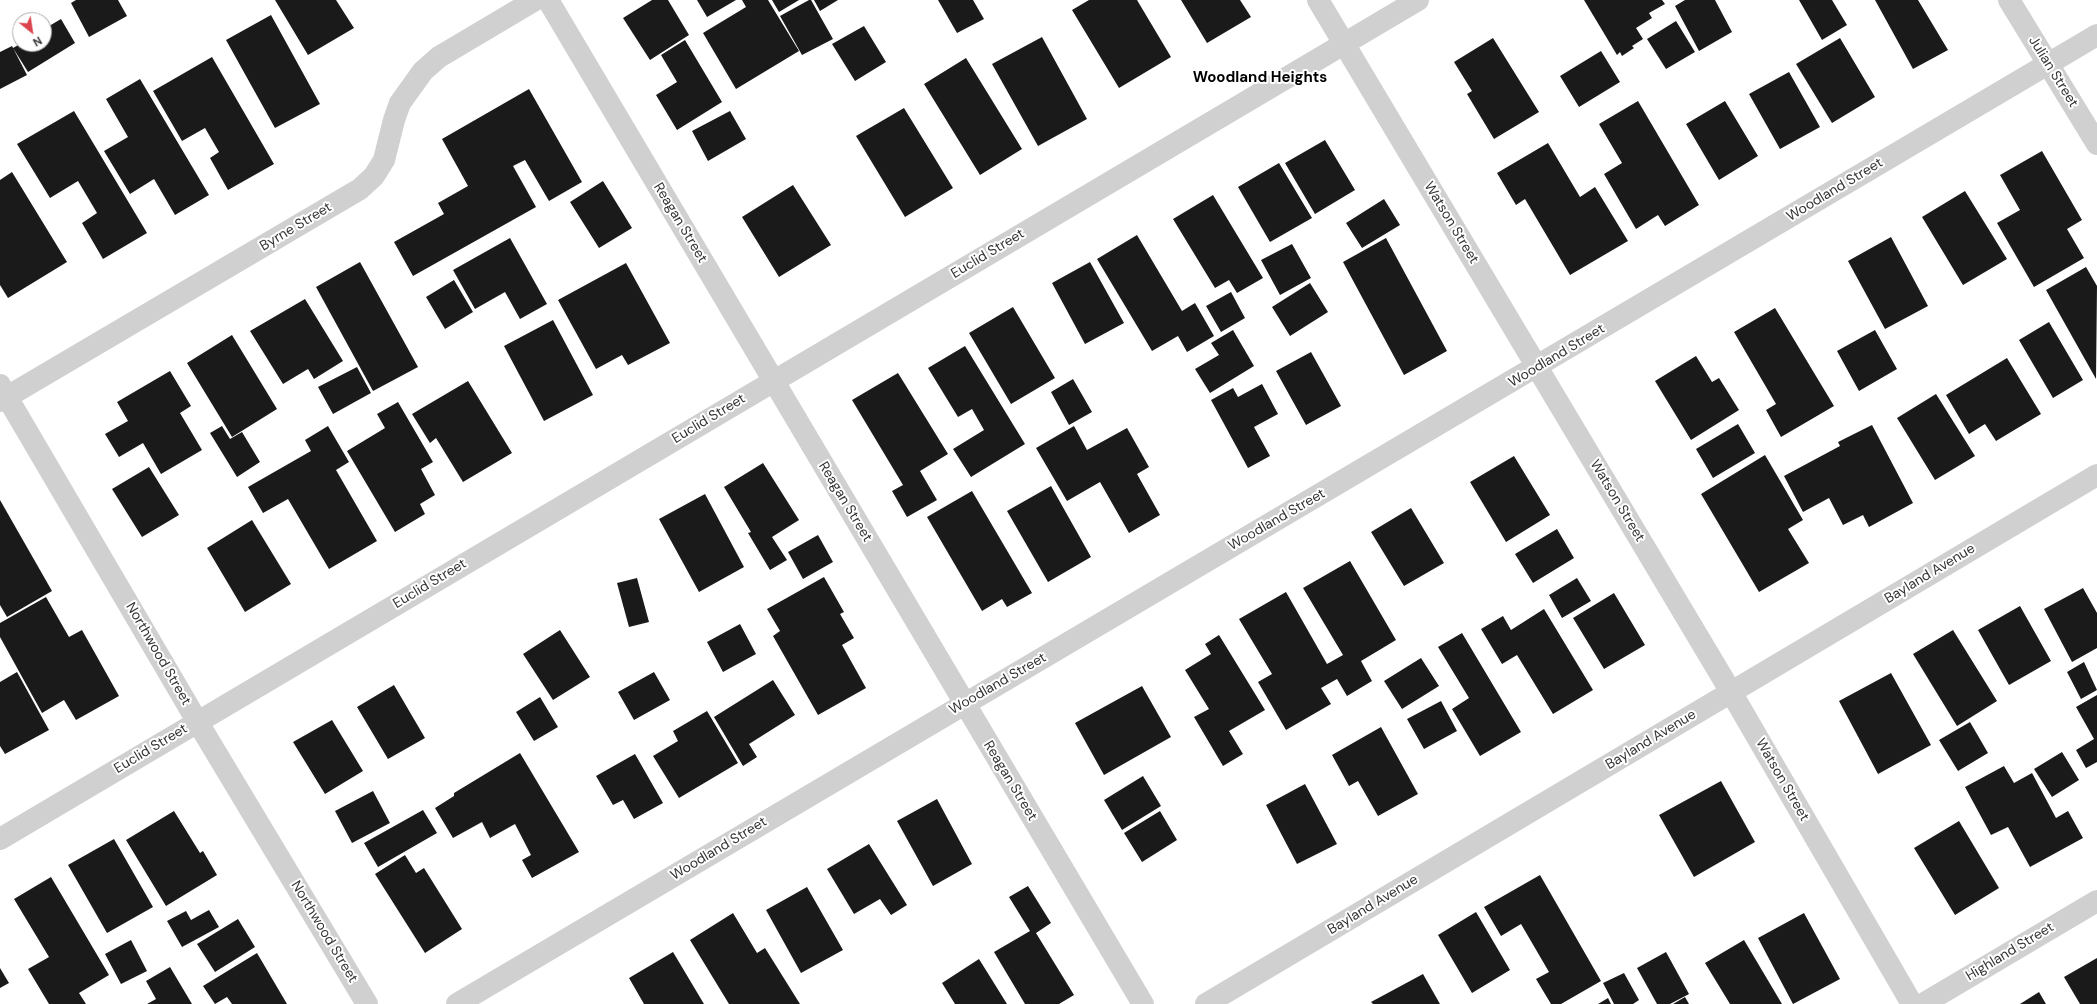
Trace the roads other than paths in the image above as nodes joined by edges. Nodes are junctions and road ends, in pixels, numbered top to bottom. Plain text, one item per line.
1 (535, 0) edge
2 (548, 0) edge
3 (1318, 0) edge
4 (1418, 0) edge
5 (2008, 0) edge
6 (2097, 35) edge
7 (1343, 44) junction
8 (2049, 64) junction
9 (2097, 144) edge
10 (1538, 367) junction
11 (773, 381) junction
12 (2, 394) edge
13 (2097, 475) edge
14 (1731, 692) junction
15 (964, 704) junction
16 (197, 721) junction
17 (0, 839) edge
18 (2097, 901) edge
19 (367, 1004) edge
20 (457, 1004) edge
21 (1143, 1004) edge
22 (1206, 1004) edge
23 (1912, 1004) edge
24 (1923, 1004) edge

1 - 12 street, Byrne Street
2 - 11 street, Reagan Street
3 - 7 street, Watson Street
4 - 7 street, Euclid Street
5 - 8 street, Julian Street
6 - 8 street, Woodland Street
7 - 10 street, Watson Street
7 - 11 street, Euclid Street
8 - 9 street, Julian Street
8 - 10 street, Woodland Street
10 - 14 street, Watson Street
10 - 15 street, Woodland Street
11 - 15 street, Reagan Street
11 - 16 street, Euclid Street
12 - 16 street, Northwood Street
13 - 14 street, Bayland Avenue
14 - 22 street, Bayland Avenue
14 - 23 street, Watson Street
15 - 20 street, Woodland Street
15 - 21 street, Reagan Street
16 - 17 street, Euclid Street
16 - 19 street, Northwood Street
18 - 24 street, Highland Street

